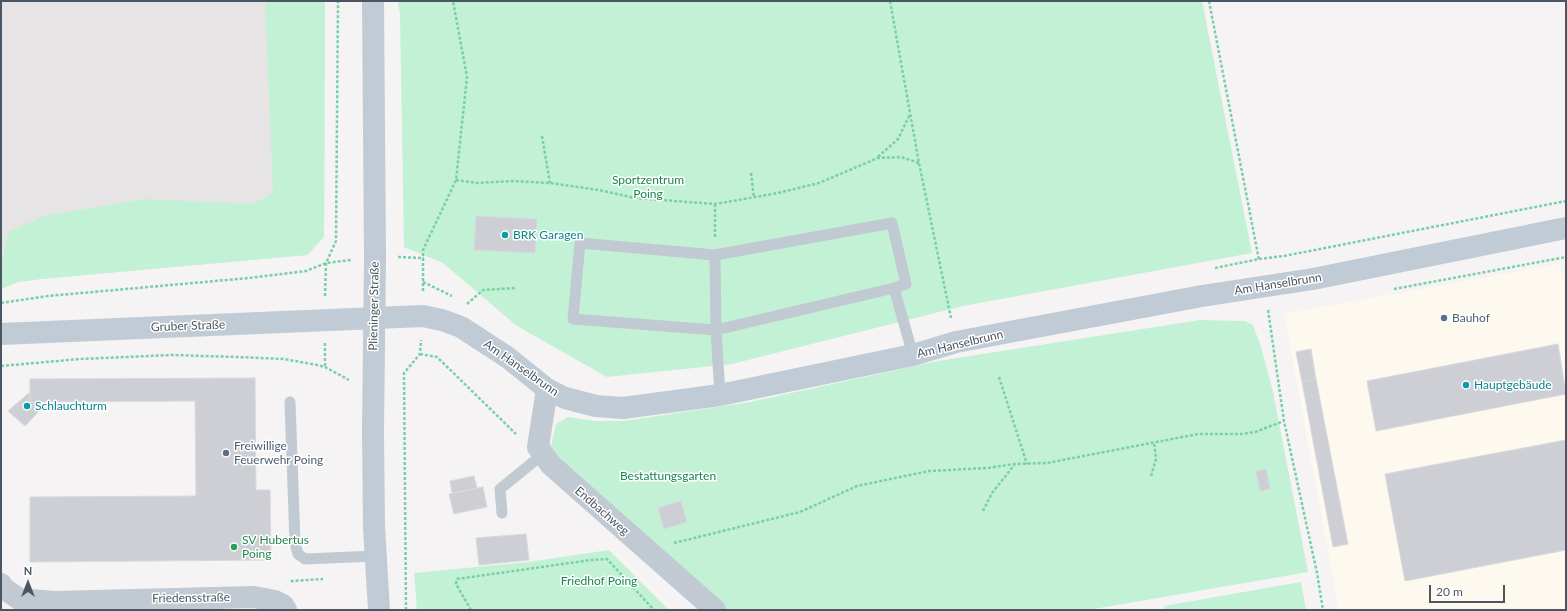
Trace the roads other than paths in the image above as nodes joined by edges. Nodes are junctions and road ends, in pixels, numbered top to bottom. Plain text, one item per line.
1 (373, 1) edge
2 (1566, 228) edge
3 (715, 255) junction
4 (894, 288) junction
5 (374, 318) junction
6 (716, 330) junction
7 (1, 334) edge
8 (913, 355) junction
9 (547, 389) junction
10 (720, 395) junction
11 (290, 402) dead end
12 (540, 451) junction
13 (502, 513) dead end
14 (376, 556) junction
15 (1, 584) edge
16 (285, 608) edge
17 (379, 610) edge
18 (715, 610) edge

1 - 5 street, Plieninger Straße
2 - 8 street, Am Hanselbrunn
3 - 4 lane
3 - 6 lane
3 - 6 lane
4 - 6 lane
4 - 8 lane
5 - 7 street, Gruber Straße
5 - 9 street, Am Hanselbrunn
5 - 14 street, Plieninger Straße
6 - 10 lane
8 - 10 street, Am Hanselbrunn
9 - 10 street, Am Hanselbrunn
9 - 12 street
11 - 14 lane
12 - 13 lane
12 - 18 street, Endbachweg
14 - 17 street, Plieninger Straße
15 - 16 street, Friedensstraße

